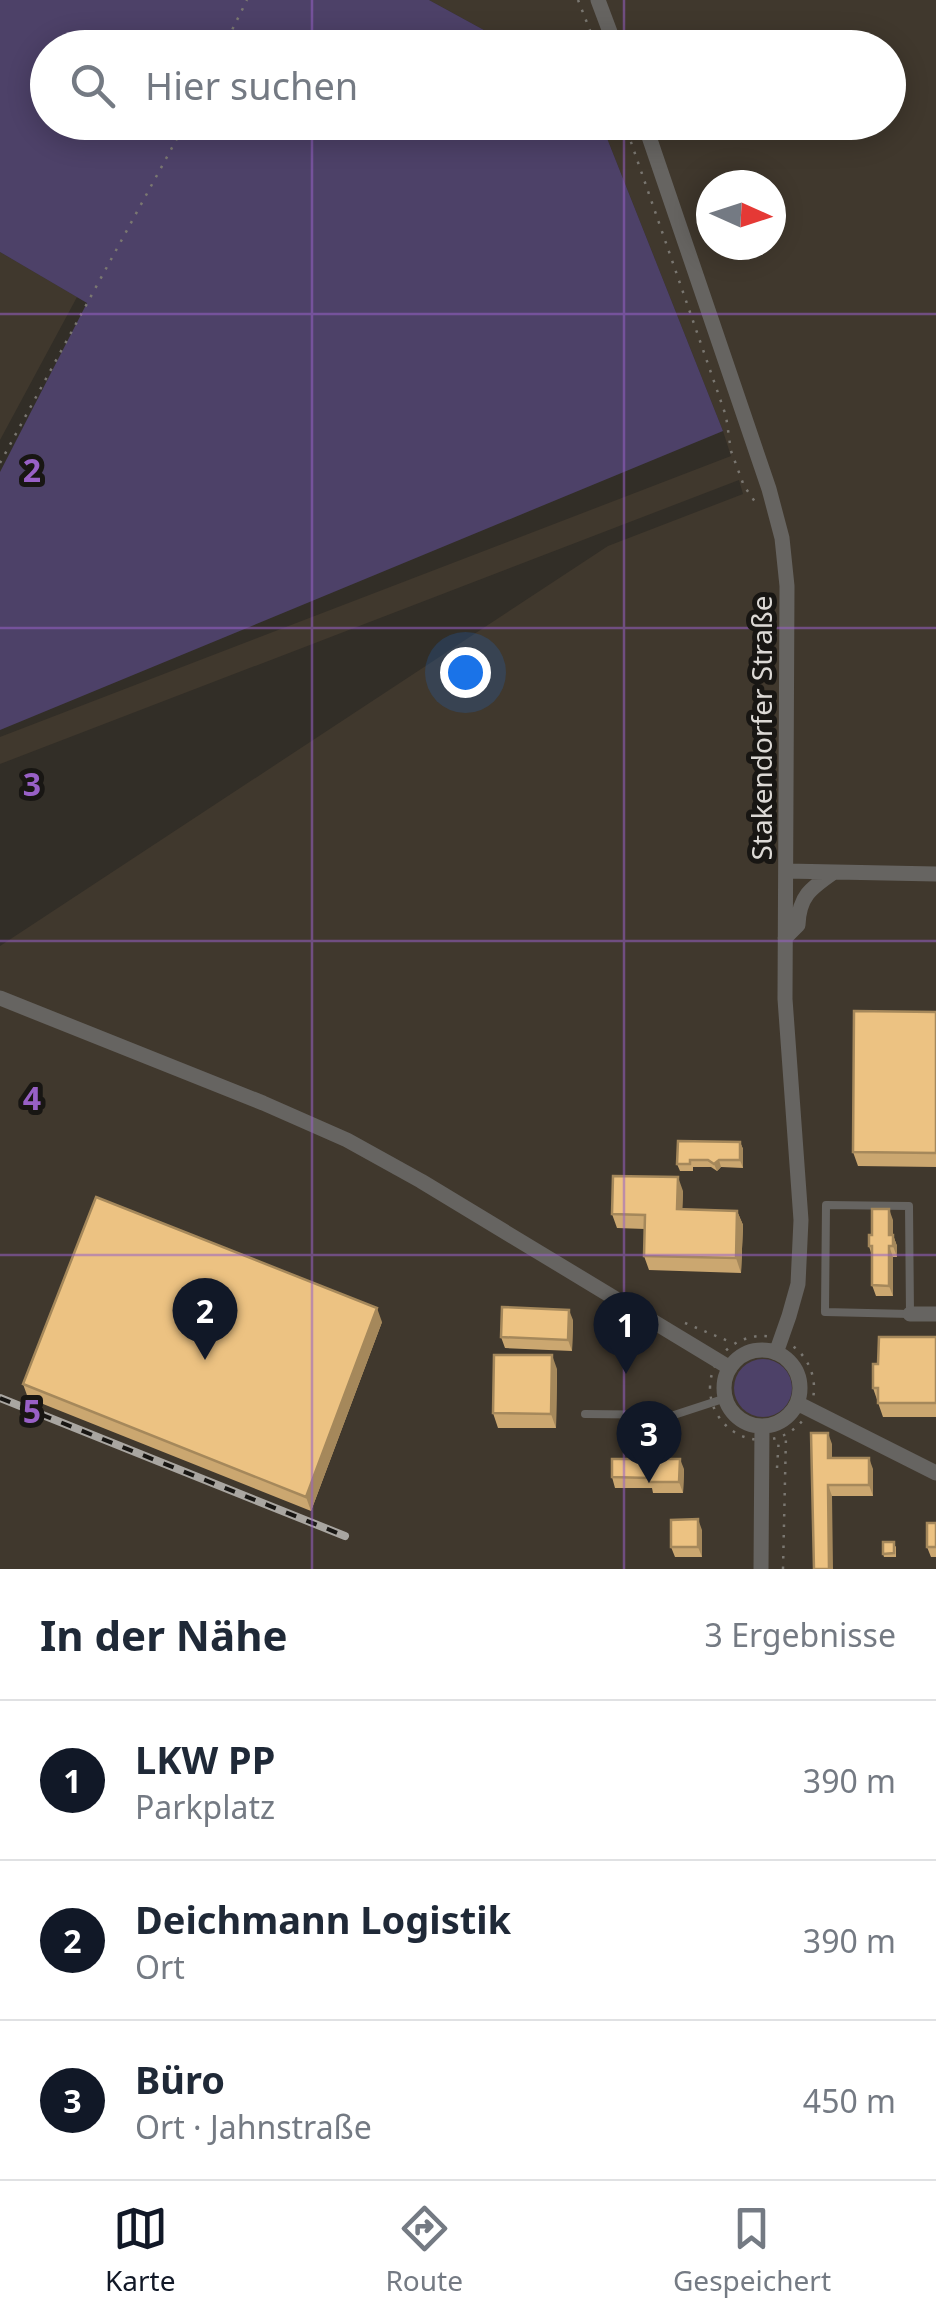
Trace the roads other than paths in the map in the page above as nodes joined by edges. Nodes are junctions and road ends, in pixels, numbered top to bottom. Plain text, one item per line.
1 (598, 0) edge
2 (609, 30) edge
3 (650, 140) edge
4 (786, 870) junction
5 (834, 872) junction
6 (936, 874) edge
7 (785, 938) junction
8 (0, 998) edge
9 (910, 1314) junction
10 (936, 1314) edge
11 (778, 1347) junction
12 (724, 1365) junction
13 (719, 1400) junction
14 (803, 1406) junction
15 (585, 1414) dead end
16 (762, 1433) junction
17 (936, 1473) edge
18 (760, 1569) edge

1 - 2 street
3 - 4 street, Stakendorfer Straße
4 - 5 street
4 - 7 street, Stakendorfer Straße
5 - 6 street
5 - 7 street
7 - 11 street, Stakendorfer Straße
8 - 12 street
9 - 9 lane
9 - 10 street
11 - 12 street
11 - 14 street
12 - 13 street
13 - 15 lane
13 - 16 street
14 - 16 street
14 - 17 street
16 - 18 street

